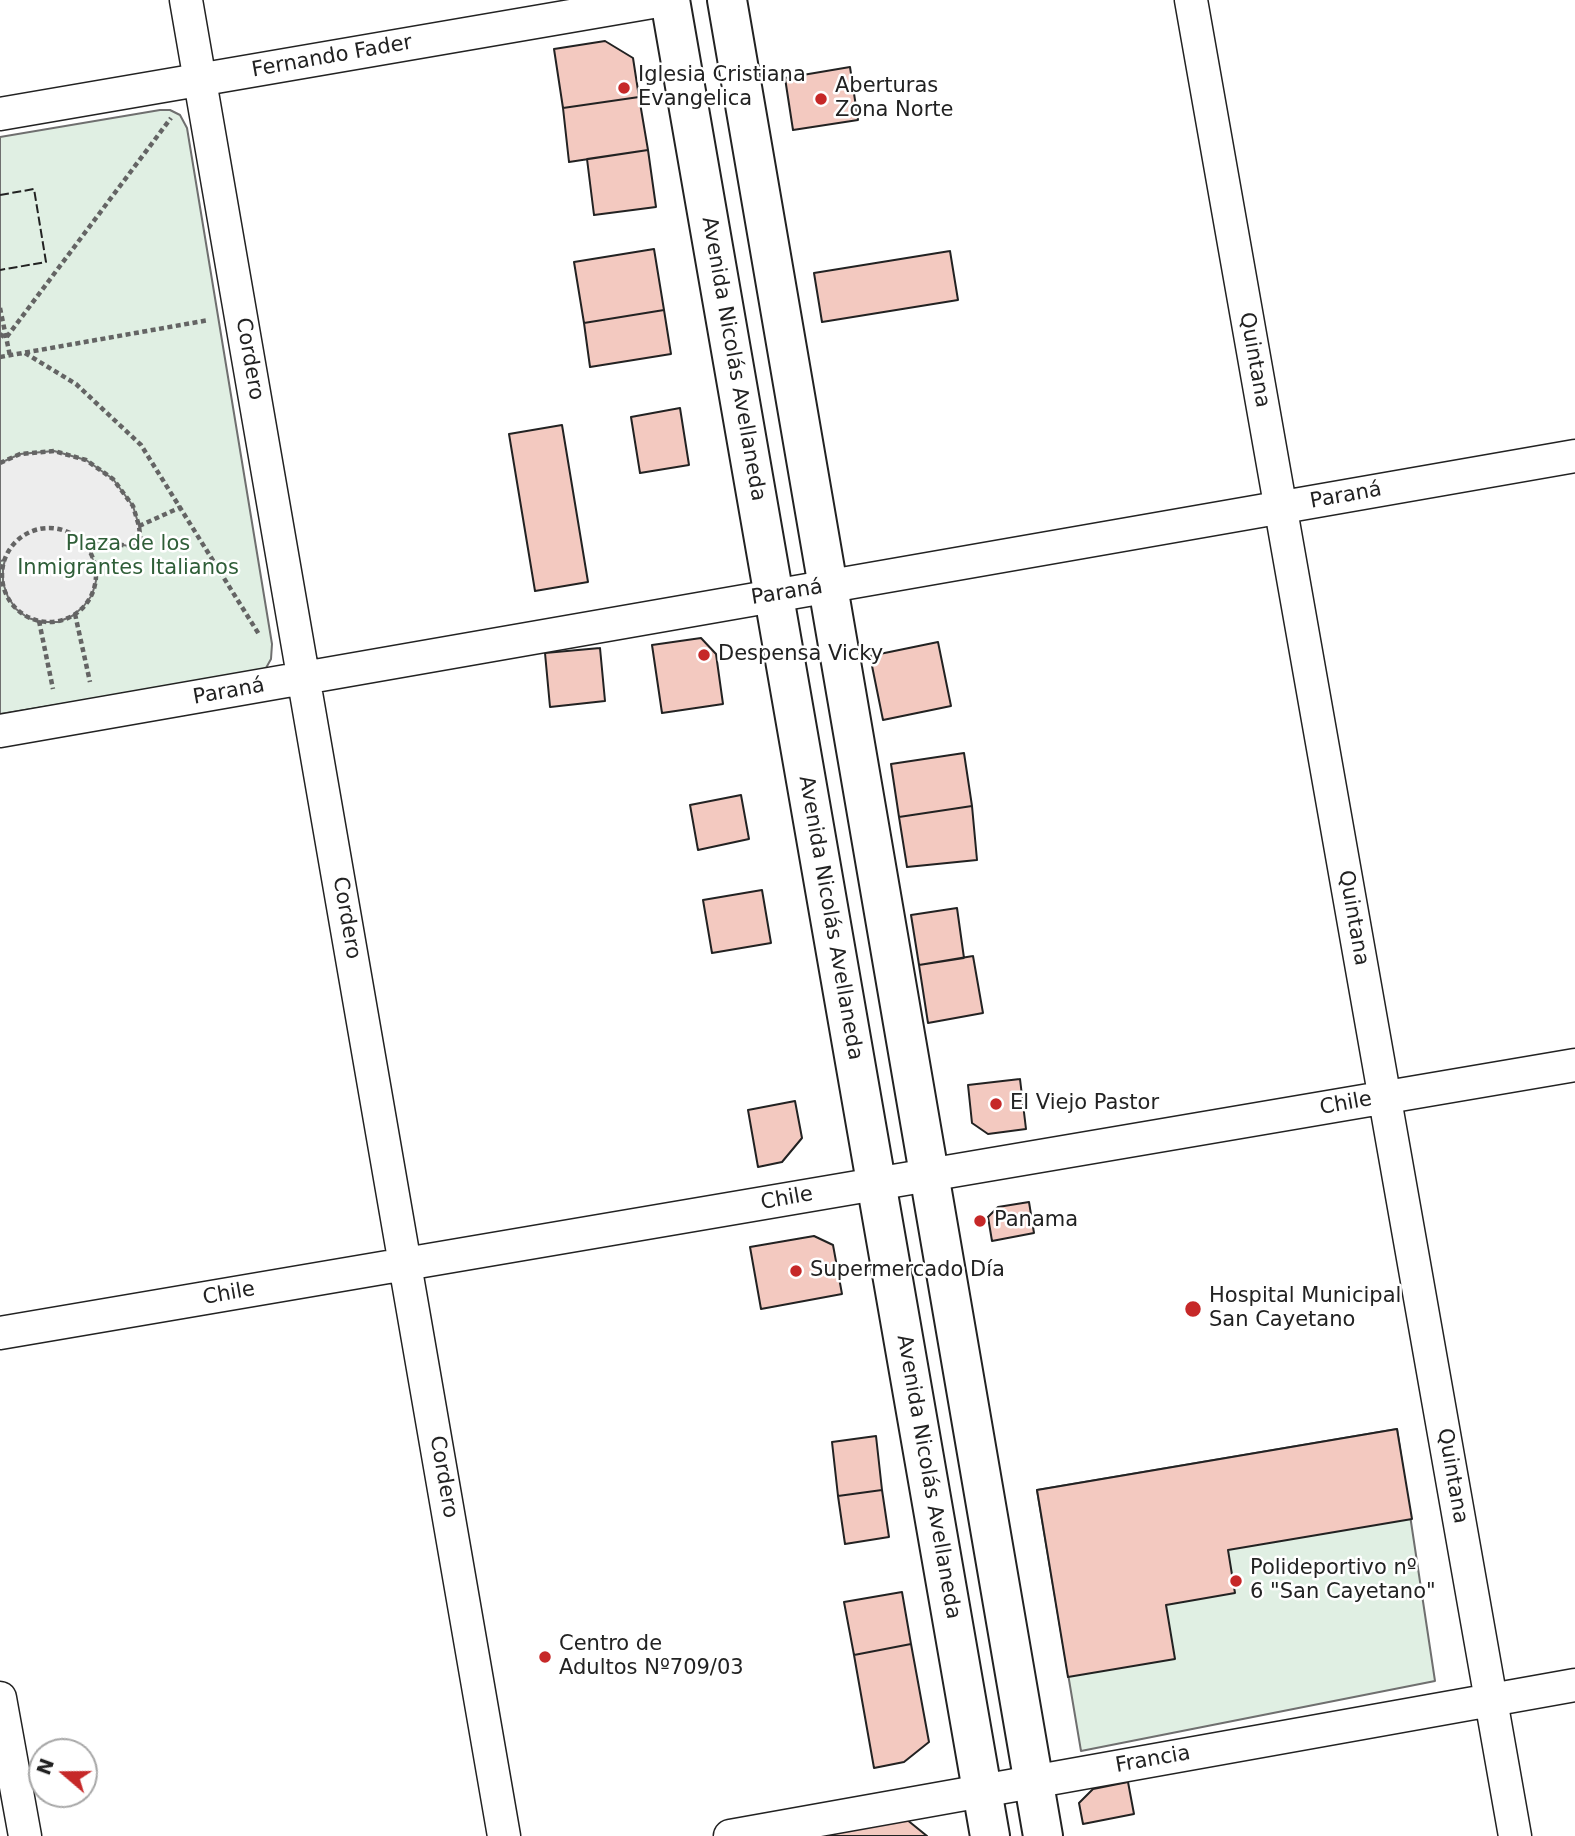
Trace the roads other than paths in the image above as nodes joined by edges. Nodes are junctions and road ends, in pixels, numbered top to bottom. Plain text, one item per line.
1 (186, 0) edge
2 (664, 0) edge
3 (670, 0) edge
4 (726, 0) edge
5 (1191, 0) edge
6 (200, 79) junction
7 (0, 114) edge
8 (1575, 457) edge
9 (1280, 508) junction
10 (827, 587) junction
11 (774, 595) junction
12 (296, 680) junction
13 (0, 732) edge
14 (1575, 1065) edge
15 (1385, 1098) junction
16 (929, 1175) junction
17 (877, 1184) junction
18 (406, 1264) junction
19 (0, 1333) edge
20 (1575, 1685) edge
21 (0, 1698) edge
22 (1491, 1700) junction
23 (1033, 1782) junction
24 (982, 1791) junction
25 (25, 1836) edge
26 (505, 1836) edge
27 (730, 1836) edge
28 (990, 1836) edge
29 (1043, 1836) edge
30 (1515, 1836) edge

1 - 6 street, Cordero
2 - 6 street, Fernando Fader
3 - 11 main road, Avenida Nicolás Avellaneda
4 - 10 main road
5 - 9 street, Quintana
6 - 7 street, Fernando Fader
6 - 12 street, Cordero
8 - 9 street, Paraná
9 - 10 street, Paraná
9 - 15 street, Quintana
10 - 11 street, Paraná
10 - 16 main road
11 - 12 street, Paraná
11 - 17 main road, Avenida Nicolás Avellaneda
12 - 13 street, Paraná
12 - 18 street, Cordero
14 - 15 street, Chile
15 - 16 street, Chile
15 - 22 street, Quintana
16 - 17 street, Chile
16 - 23 main road
17 - 18 street, Chile
17 - 24 main road, Avenida Nicolás Avellaneda
18 - 19 street, Chile
18 - 26 street, Cordero
20 - 22 street, Francia
21 - 25 street
22 - 23 street, Francia
22 - 30 street, Quintana
23 - 24 street, Francia
23 - 29 main road
24 - 27 street, Francia
24 - 28 main road, Avenida Nicolás Avellaneda

